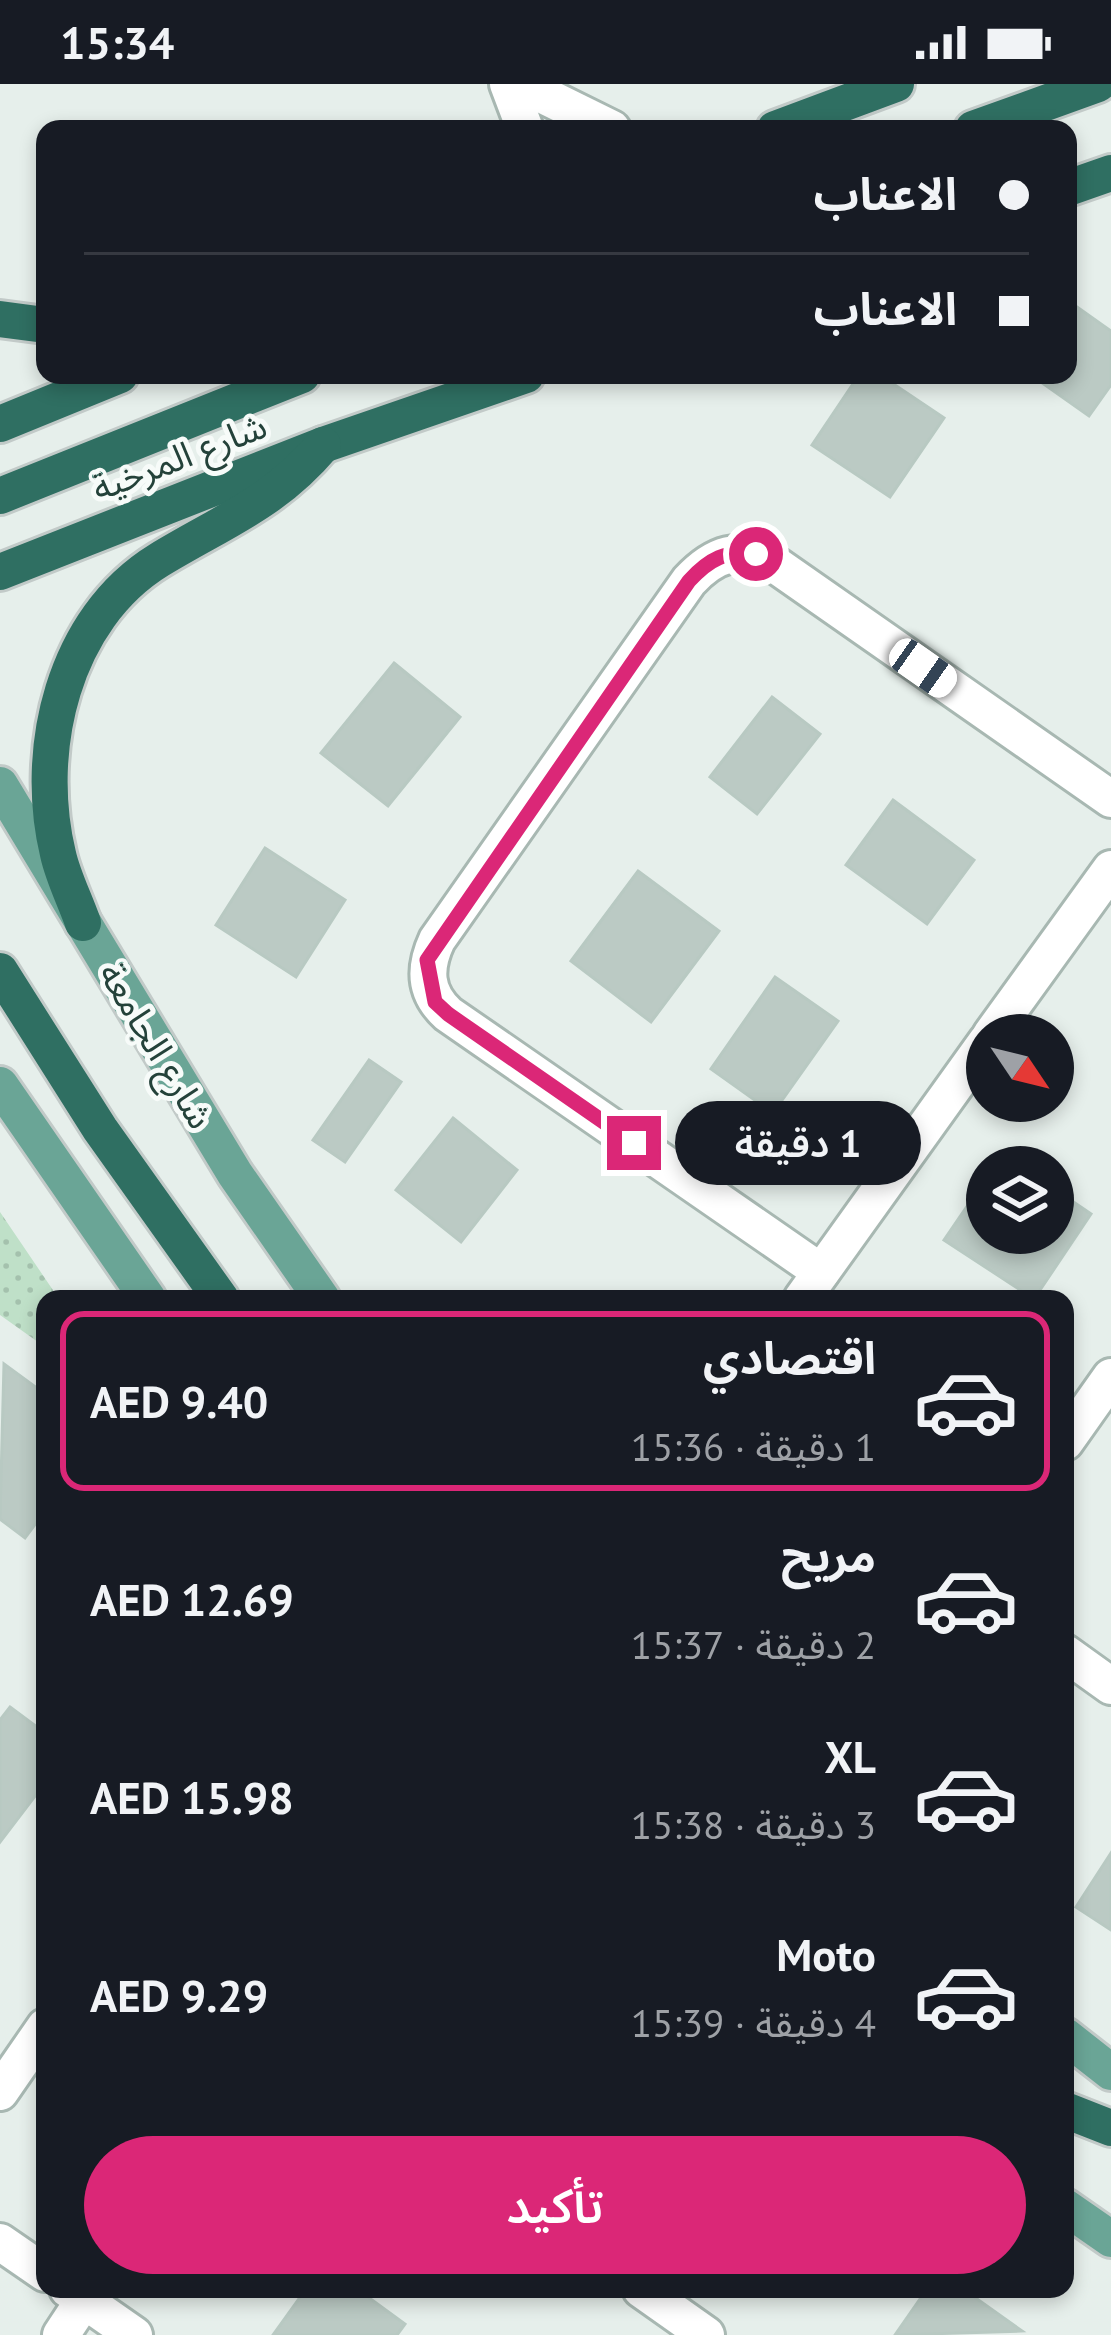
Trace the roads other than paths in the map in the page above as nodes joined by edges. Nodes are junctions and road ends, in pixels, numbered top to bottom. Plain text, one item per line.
1 (508, 84) edge
2 (521, 84) edge
3 (896, 84) edge
4 (1098, 84) edge
5 (522, 120) edge
6 (594, 120) edge
7 (799, 120) edge
8 (999, 120) edge
9 (1111, 173) edge
10 (1077, 185) edge
11 (0, 319) edge
12 (36, 324) edge
13 (98, 384) edge
14 (280, 384) edge
15 (500, 384) edge
16 (0, 424) edge
17 (323, 445) junction
18 (0, 496) edge
19 (0, 572) edge
20 (0, 785) edge
21 (1111, 799) edge
22 (1111, 869) edge
23 (83, 922) junction
24 (0, 971) edge
25 (1006, 1014) edge
26 (966, 1070) edge
27 (0, 1085) edge
28 (811, 1285) edge
29 (142, 1290) edge
30 (214, 1290) edge
31 (316, 1290) edge
32 (1111, 1378) edge
33 (1074, 1429) edge
34 (1074, 1660) edge
35 (1111, 1686) edge
36 (36, 2040) edge
37 (1074, 2043) edge
38 (1111, 2072) edge
39 (0, 2092) edge
40 (1074, 2114) edge
41 (1111, 2128) edge
42 (1074, 2213) edge
43 (1111, 2239) edge
44 (0, 2242) edge
45 (36, 2267) edge
46 (75, 2298) edge
47 (80, 2298) edge
48 (654, 2298) edge
49 (61, 2335) edge
50 (134, 2335) edge
51 (706, 2335) edge

1 - 5 street
2 - 6 street
3 - 7 highway
4 - 8 highway
9 - 10 highway
11 - 12 highway
13 - 16 highway
14 - 18 highway
15 - 17 highway, شارع المرخية
17 - 19 highway, شارع المرخية
17 - 23 highway
20 - 23 main road, شارع الجامعة
21 - 28 street
22 - 25 street
23 - 31 main road, شارع الجامعة
24 - 30 highway
26 - 28 street
27 - 29 main road
32 - 33 street
34 - 35 street
36 - 39 street
37 - 38 main road
40 - 41 highway
42 - 43 main road
44 - 45 street
46 - 49 street
47 - 50 street
48 - 51 street

